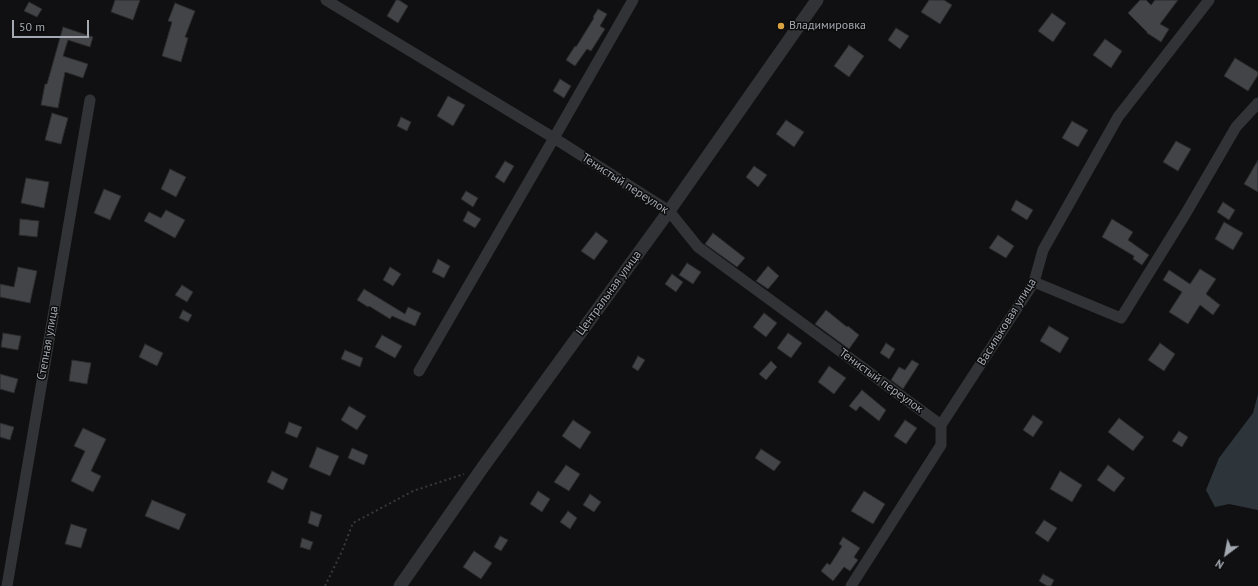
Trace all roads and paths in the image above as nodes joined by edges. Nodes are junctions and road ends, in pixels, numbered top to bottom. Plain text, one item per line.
1 (326, 0) edge
2 (633, 0) edge
3 (817, 0) edge
4 (1210, 0) edge
5 (90, 100) dead end
6 (1258, 103) edge
7 (554, 138) junction
8 (670, 211) junction
9 (1034, 282) junction
10 (419, 371) dead end
11 (941, 425) junction
12 (483, 467) junction
13 (7, 586) edge
14 (325, 586) edge
15 (400, 586) edge
16 (850, 586) edge

1 - 7 street, Тенистый переулок
2 - 7 street
3 - 8 street, Центральная улица
4 - 9 street, Васильковая улица
5 - 13 street, Степная улица
6 - 9 street
7 - 8 street, Тенистый переулок
7 - 10 street
8 - 11 street, Тенистый переулок
8 - 12 street, Центральная улица
9 - 11 street, Васильковая улица
11 - 16 street
12 - 14 path
12 - 15 street, Центральная улица

